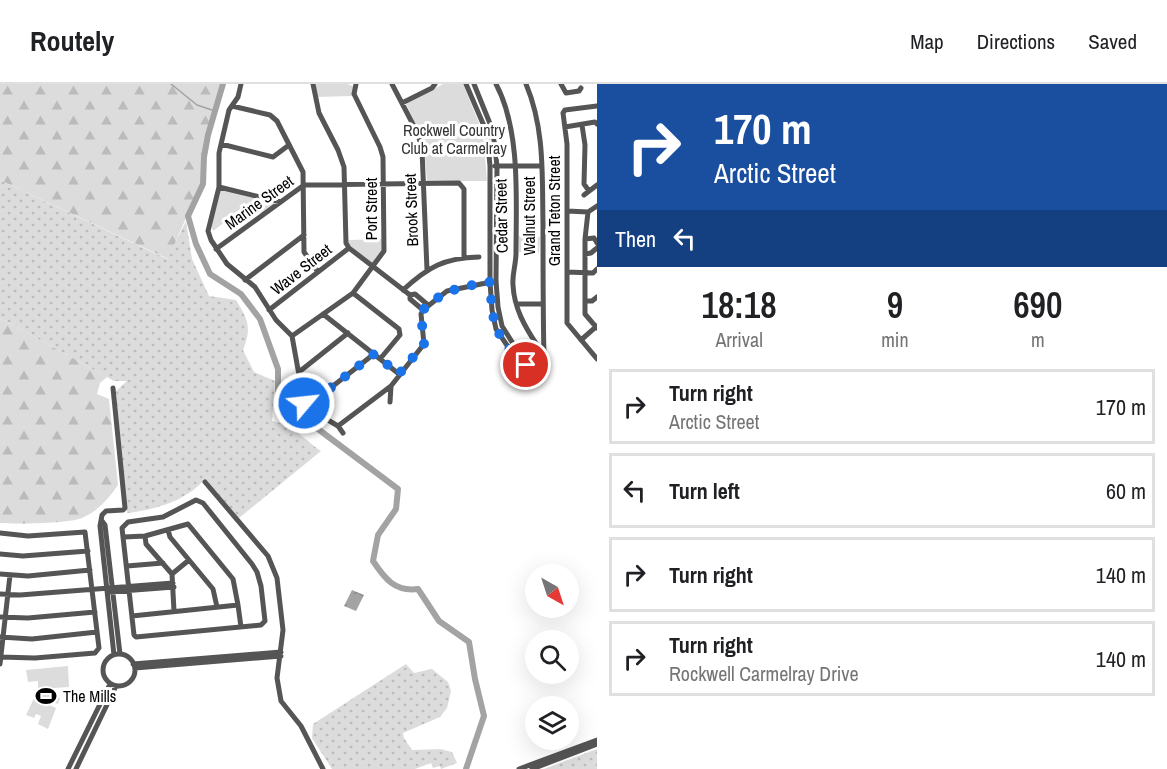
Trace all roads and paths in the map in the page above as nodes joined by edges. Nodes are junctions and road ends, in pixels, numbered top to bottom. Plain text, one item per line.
1 (241, 84) edge
2 (312, 84) edge
3 (356, 84) edge
4 (392, 84) edge
5 (466, 84) edge
6 (474, 84) edge
7 (496, 84) edge
8 (526, 84) edge
9 (561, 84) edge
10 (435, 85) edge
11 (583, 88) edge
12 (402, 103) junction
13 (232, 106) junction
14 (597, 106) edge
15 (582, 124) junction
16 (597, 124) edge
17 (565, 127) junction
18 (221, 144) junction
19 (290, 145) junction
20 (494, 166) junction
21 (514, 166) junction
22 (542, 166) junction
23 (344, 184) junction
24 (384, 184) junction
25 (424, 184) junction
26 (304, 185) junction
27 (597, 185) edge
28 (219, 187) junction
29 (281, 202) junction
30 (597, 206) edge
31 (567, 212) junction
32 (588, 212) junction
33 (304, 235) junction
34 (585, 239) junction
35 (597, 243) edge
36 (597, 248) edge
37 (216, 249) junction
38 (349, 249) junction
39 (585, 254) junction
40 (479, 257) dead end
41 (464, 258) junction
42 (373, 267) junction
43 (597, 269) edge
44 (427, 270) junction
45 (318, 272) junction
46 (567, 272) junction
47 (585, 273) junction
48 (245, 280) junction
49 (493, 282) junction
50 (404, 290) junction
51 (352, 293) junction
52 (410, 295) junction
53 (597, 297) edge
54 (585, 301) junction
55 (516, 304) junction
56 (543, 304) junction
57 (428, 305) junction
58 (269, 310) junction
59 (423, 310) junction
60 (323, 314) junction
61 (597, 327) edge
62 (348, 333) junction
63 (292, 336) junction
64 (581, 340) junction
65 (537, 345) dead end
66 (374, 354) junction
67 (380, 359) junction
68 (597, 359) edge
69 (299, 372) junction
70 (399, 374) junction
71 (391, 386) junction
72 (113, 388) dead end
73 (390, 402) dead end
74 (306, 407) junction
75 (338, 426) junction
76 (344, 434) dead end
77 (205, 482) dead end
78 (168, 530) junction
79 (0, 533) edge
80 (145, 536) junction
81 (123, 537) junction
82 (88, 550) junction
83 (0, 554) edge
84 (189, 560) junction
85 (163, 563) junction
86 (127, 566) junction
87 (90, 570) junction
88 (0, 574) edge
89 (172, 574) junction
90 (10, 575) junction
91 (173, 585) junction
92 (129, 588) junction
93 (93, 589) junction
94 (110, 590) junction
95 (0, 594) edge
96 (7, 595) junction
97 (238, 605) junction
98 (217, 608) junction
99 (174, 611) junction
100 (95, 612) junction
101 (132, 616) junction
102 (3, 617) edge
103 (241, 627) junction
104 (97, 632) junction
105 (1, 637) edge
106 (117, 654) junction
107 (281, 654) junction
108 (0, 657) edge
109 (0, 664) edge
110 (134, 666) junction
111 (113, 685) junction
112 (88, 736) junction
113 (597, 742) edge
114 (68, 769) edge
115 (76, 769) edge
116 (323, 769) edge
117 (519, 769) edge
118 (532, 769) edge

1 - 13 street
2 - 23 street
3 - 24 street, Port Street
4 - 12 street, Brook Street
5 - 20 street
6 - 20 street
7 - 21 street, Cedar Street
8 - 22 street, Walnut Street
9 - 11 street
10 - 12 street
12 - 25 street, Brook Street
13 - 18 street
13 - 19 street
14 - 17 street
15 - 16 street
15 - 17 street
15 - 27 street
17 - 31 street, Grand Teton Street
18 - 19 street
18 - 28 street
19 - 26 street
20 - 21 street
20 - 49 street
21 - 22 street
21 - 55 street, Cedar Street
22 - 56 street, Walnut Street
23 - 24 street, Marine Street
23 - 26 street, Marine Street
23 - 38 street
24 - 25 street, Marine Street
24 - 42 street, Port Street
25 - 41 street, Marine Street
25 - 44 street, Brook Street
26 - 29 street, Marine Street
26 - 33 street
28 - 29 street
28 - 37 street
29 - 37 street, Marine Street
30 - 32 street
31 - 32 street
31 - 46 street, Grand Teton Street
32 - 34 street
33 - 45 street
33 - 48 street
34 - 35 street
34 - 39 street
36 - 39 street
37 - 48 street
38 - 42 street
38 - 45 street, Wave Street
39 - 47 street
40 - 41 street
41 - 44 street
42 - 50 street
42 - 51 street, Port Street
43 - 47 street
44 - 50 street
45 - 58 street, Wave Street
46 - 47 street
46 - 64 street, Grand Teton Street
47 - 54 street
48 - 58 street
49 - 56 street, Walnut Street
49 - 57 street
50 - 52 street
51 - 60 street, Port Street
51 - 67 street
52 - 57 street
52 - 59 street
53 - 54 street
54 - 61 street
55 - 56 street
55 - 65 street, Cedar Street
57 - 59 street
58 - 63 street
59 - 70 street
60 - 62 street
60 - 63 street, Port Street
61 - 64 street
62 - 66 street
62 - 69 street
63 - 69 street
64 - 68 street, Grand Teton Street
66 - 67 street
66 - 74 street
67 - 70 street
69 - 74 street
70 - 71 street
71 - 73 street
71 - 75 street
72 - 94 street
74 - 75 street
75 - 76 street
77 - 107 street
78 - 80 street
78 - 84 street
78 - 97 street
79 - 82 street
80 - 81 street
80 - 85 street
81 - 86 street
81 - 103 street
82 - 83 street
82 - 87 street
84 - 89 street
84 - 98 street
85 - 86 street
85 - 89 street
86 - 92 street
87 - 90 street
87 - 93 street
88 - 90 street
89 - 91 street
90 - 96 street
91 - 92 street
91 - 99 street
92 - 94 street
92 - 101 street
93 - 94 street
93 - 96 street
93 - 100 street
94 - 106 street
95 - 96 street
96 - 102 street
97 - 98 street
97 - 103 street
98 - 99 street
99 - 101 street
100 - 102 street
100 - 104 street
101 - 103 street
102 - 105 street
104 - 105 street
104 - 108 street
105 - 108 street
106 - 110 street
106 - 111 street
107 - 110 street
107 - 116 street
108 - 109 street
110 - 111 street
111 - 112 street
112 - 114 street
112 - 115 street
113 - 117 street
113 - 118 street

